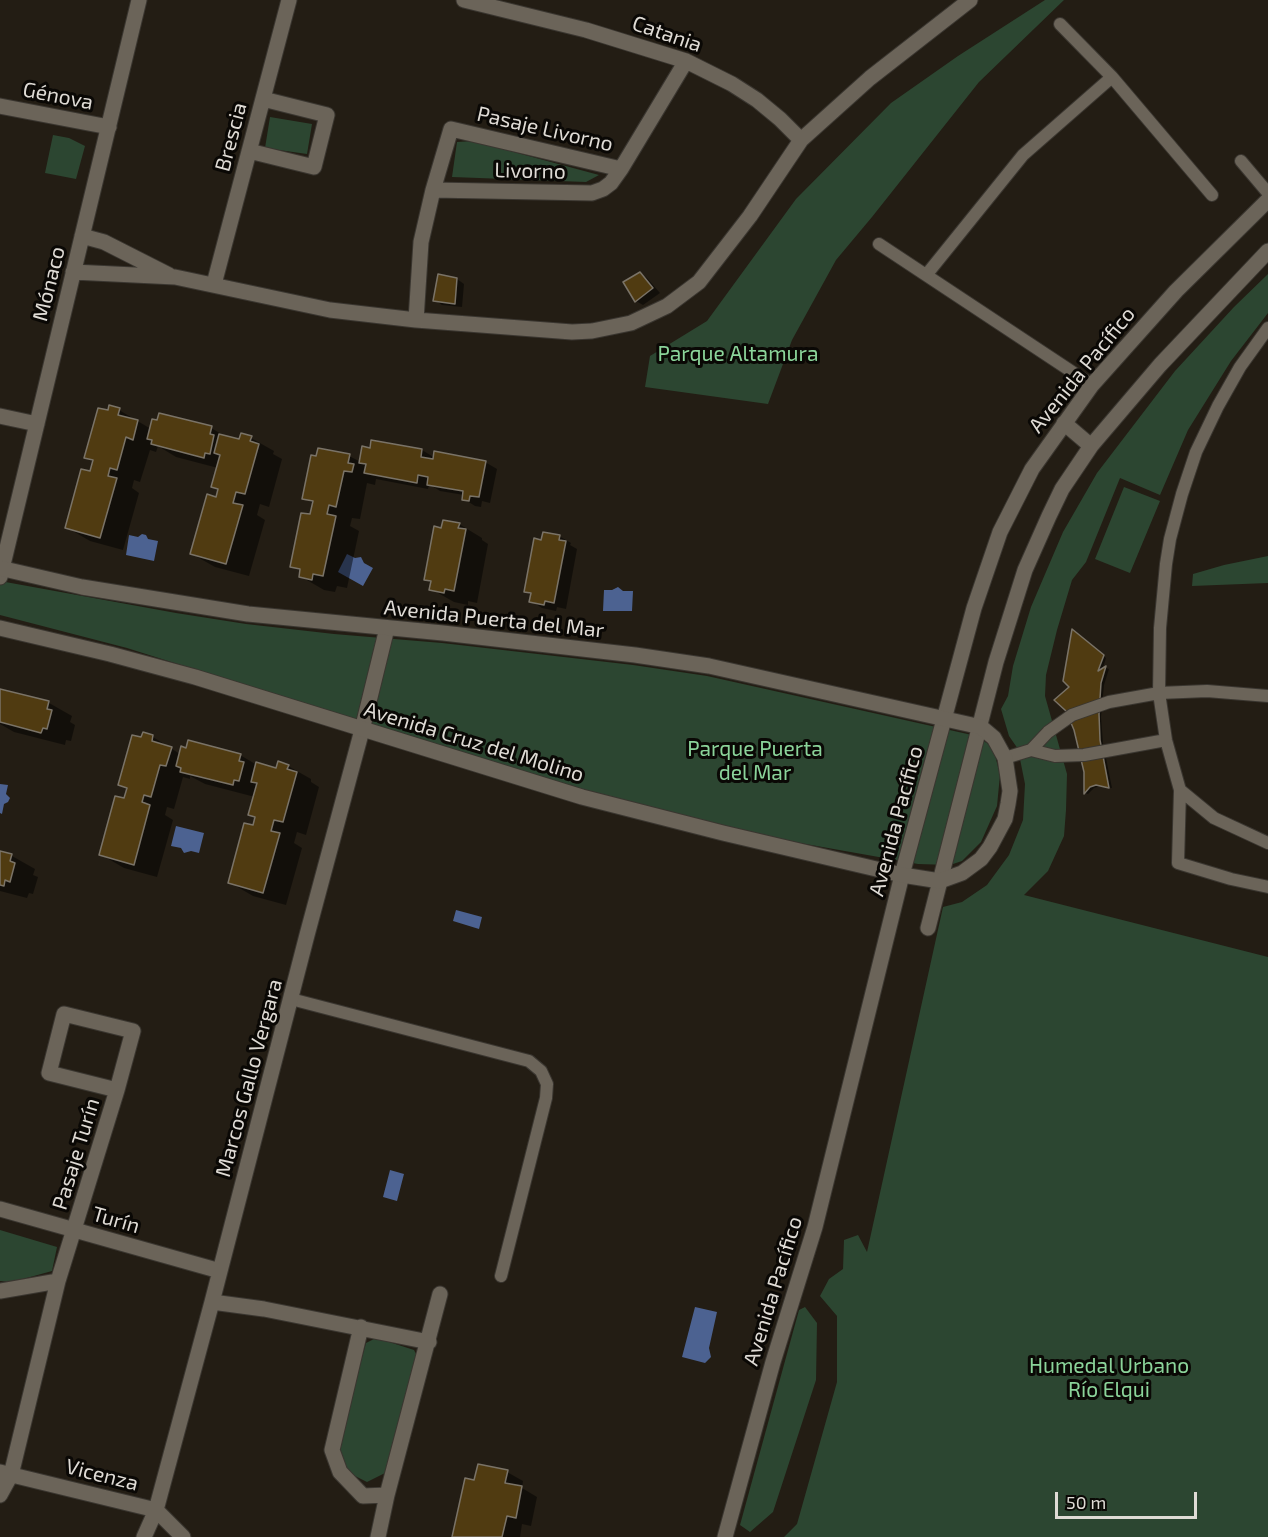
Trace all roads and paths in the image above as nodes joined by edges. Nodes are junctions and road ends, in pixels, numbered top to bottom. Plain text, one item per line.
1 (139, 0) edge
2 (289, 0) edge
3 (464, 0) edge
4 (970, 0) edge
5 (1060, 24) dead end
6 (686, 61) junction
7 (1112, 77) junction
8 (263, 99) junction
9 (0, 106) edge
10 (109, 127) junction
11 (801, 140) junction
12 (249, 151) junction
13 (1241, 162) dead end
14 (621, 169) junction
15 (433, 190) junction
16 (1268, 193) edge
17 (1212, 195) dead end
18 (1268, 200) edge
19 (82, 236) junction
20 (879, 244) dead end
21 (1268, 251) edge
22 (74, 272) junction
23 (927, 274) junction
24 (175, 277) junction
25 (214, 284) junction
26 (416, 320) junction
27 (1268, 328) edge
28 (1092, 385) junction
29 (0, 416) edge
30 (1064, 423) junction
31 (37, 424) junction
32 (1091, 446) junction
33 (1, 571) edge
34 (0, 628) edge
35 (387, 628) junction
36 (1159, 693) junction
37 (1268, 696) edge
38 (945, 719) junction
39 (981, 727) junction
40 (362, 730) junction
41 (1166, 740) junction
42 (1031, 750) junction
43 (1005, 758) junction
44 (1180, 790) junction
45 (1268, 843) edge
46 (902, 875) junction
47 (940, 881) junction
48 (1268, 887) edge
49 (928, 928) dead end
50 (291, 999) junction
51 (117, 1090) junction
52 (0, 1209) edge
53 (75, 1230) junction
54 (220, 1270) junction
55 (501, 1276) dead end
56 (58, 1281) junction
57 (0, 1291) edge
58 (440, 1294) dead end
59 (212, 1302) junction
60 (361, 1328) junction
61 (429, 1342) junction
62 (6, 1473) edge
63 (0, 1495) edge
64 (387, 1495) junction
65 (156, 1510) junction
66 (144, 1537) edge
67 (183, 1537) edge
68 (378, 1537) edge
69 (725, 1537) edge

1 - 10 street, Mónaco
2 - 8 street, Brescia
3 - 6 street, Catania
4 - 11 street
5 - 7 lane
6 - 11 street, Catania
6 - 14 street, Livorno
7 - 17 lane
7 - 23 lane
8 - 12 street, Brescia
8 - 12 street
9 - 10 street, Génova
10 - 19 street, Mónaco
11 - 26 street
12 - 25 street, Brescia
13 - 16 lane
14 - 15 street, Livorno
14 - 15 street, Pasaje Livorno
15 - 26 street
18 - 28 street, Avenida Pacífico
19 - 22 street, Mónaco
19 - 24 street
20 - 23 lane
21 - 32 street
22 - 24 street
22 - 31 street, Mónaco
23 - 28 lane
24 - 25 street
25 - 26 street
27 - 36 lane
28 - 30 street, Avenida Pacífico
29 - 31 street
30 - 32 street
30 - 38 street, Avenida Pacífico
31 - 33 street, Mónaco
32 - 39 street
33 - 35 street, Avenida Puerta del Mar
34 - 40 street, Avenida Cruz del Molino
35 - 38 street, Avenida Puerta del Mar
35 - 40 street, Marcos Gallo Vergara
36 - 37 lane
36 - 41 lane
36 - 42 lane
38 - 39 street, Avenida Puerta del Mar
38 - 46 street, Avenida Pacífico
39 - 43 street
39 - 47 street
40 - 46 street, Avenida Cruz del Molino
40 - 50 street, Marcos Gallo Vergara
41 - 42 lane
41 - 44 lane
42 - 43 lane
43 - 47 street
44 - 45 lane
44 - 48 lane
46 - 47 street, Avenida Cruz del Molino
46 - 69 street, Avenida Pacífico
47 - 49 street
50 - 54 street, Marcos Gallo Vergara
50 - 55 lane
51 - 51 street, Pasaje Turín
51 - 53 street, Pasaje Turín
52 - 53 street, Turín
53 - 54 street, Turín
53 - 56 street, Pasaje Turín
54 - 59 street, Marcos Gallo Vergara
56 - 57 street
56 - 62 street, Pasaje Turín
58 - 61 street
59 - 60 street
59 - 65 street, Marcos Gallo Vergara
60 - 61 street
60 - 64 street
61 - 64 street
62 - 63 street, Pasaje Turín
62 - 65 street, Vicenza
64 - 68 street
65 - 66 street, Marcos Gallo Vergara
65 - 67 street, Vicenza

